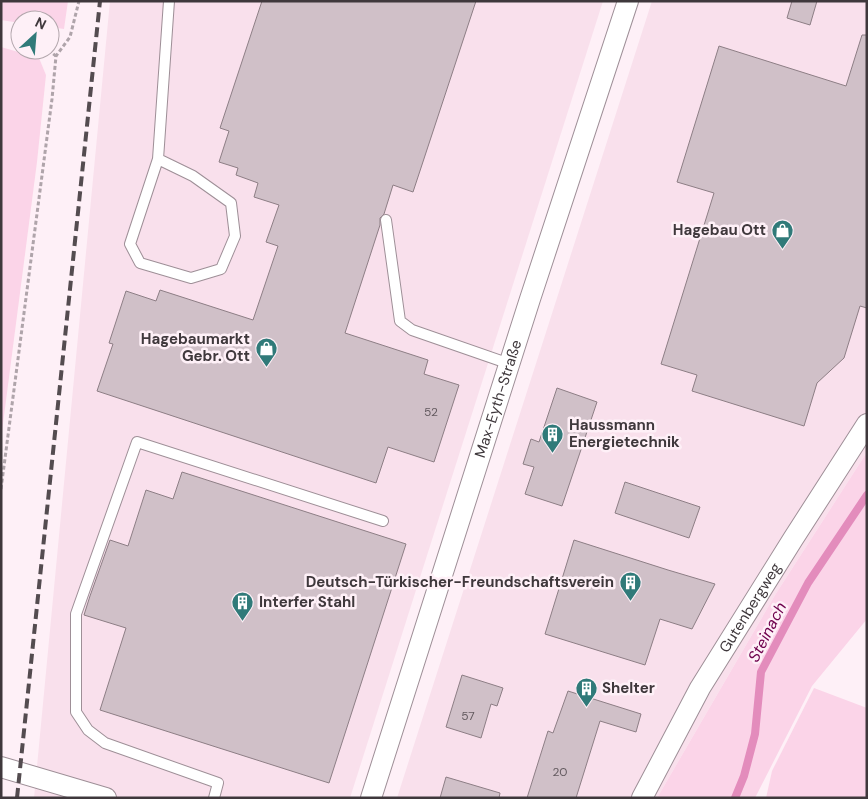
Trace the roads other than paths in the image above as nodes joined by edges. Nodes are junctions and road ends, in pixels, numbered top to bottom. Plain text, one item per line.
1 (169, 1) edge
2 (628, 1) edge
3 (158, 160) junction
4 (386, 220) dead end
5 (510, 364) junction
6 (867, 424) edge
7 (383, 520) dead end
8 (1, 767) edge
9 (106, 798) edge
10 (214, 798) edge
11 (371, 798) edge
12 (642, 798) edge

1 - 3 lane
2 - 5 street, Max-Eyth-Straße
3 - 3 lane
4 - 5 lane
5 - 11 street, Max-Eyth-Straße
6 - 12 street, Gutenbergweg
7 - 10 lane
8 - 9 street

